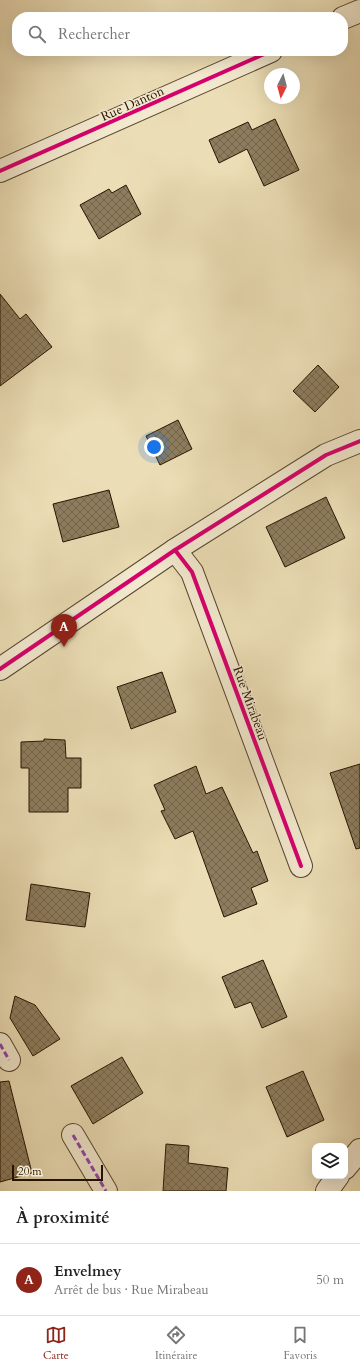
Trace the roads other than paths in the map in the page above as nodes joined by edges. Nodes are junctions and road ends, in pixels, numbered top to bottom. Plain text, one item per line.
1 (360, 11) edge
2 (348, 16) edge
3 (260, 56) edge
4 (0, 171) edge
5 (360, 441) edge
6 (175, 550) junction
7 (0, 669) edge
8 (301, 866) dead end
9 (73, 1135) dead end
10 (360, 1150) edge
11 (348, 1164) edge
12 (336, 1179) edge
13 (106, 1191) edge
14 (327, 1191) edge

1 - 2 street
3 - 4 street, Rue Danton
5 - 6 street
6 - 7 street
6 - 8 street, Rue Mirabeau
9 - 13 street
10 - 11 street
12 - 14 street

